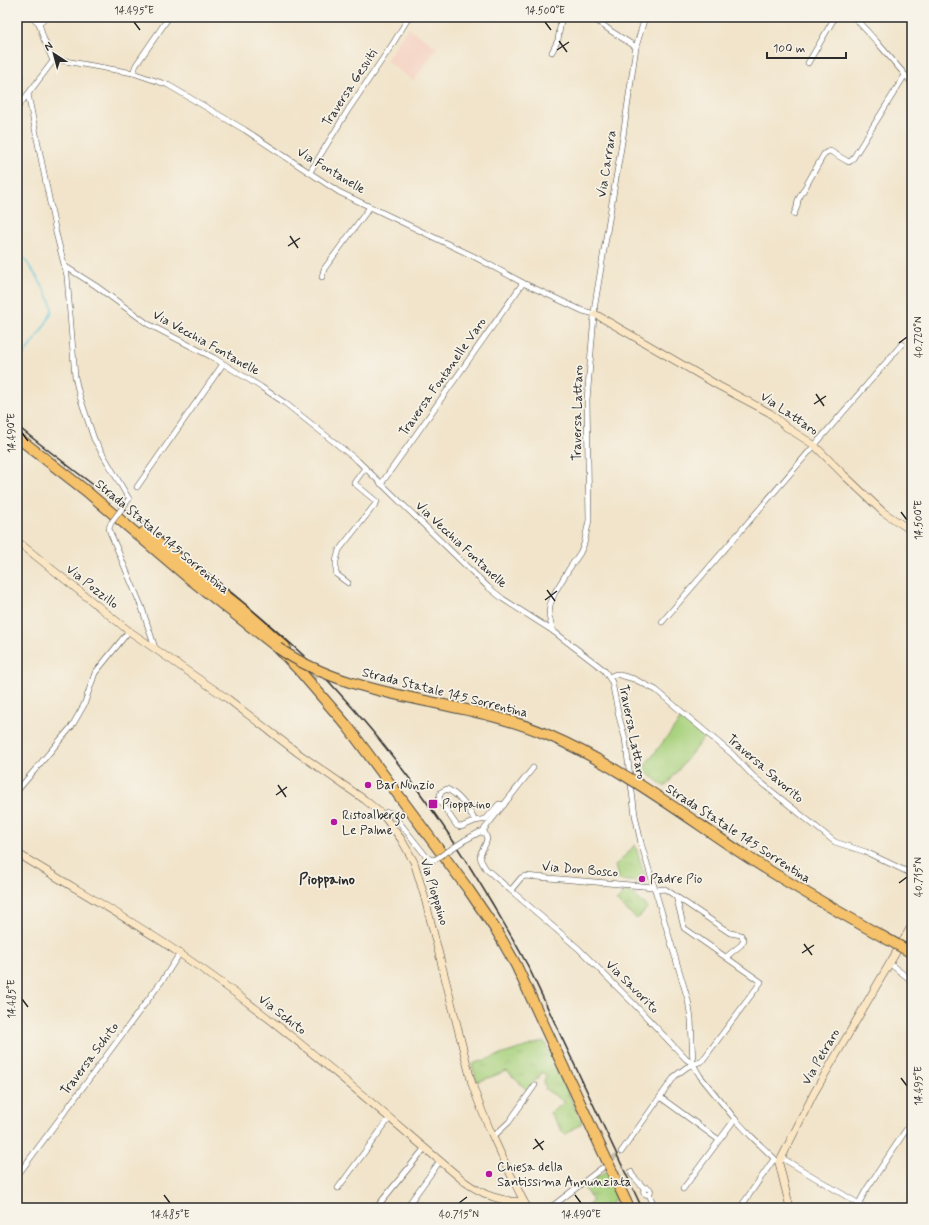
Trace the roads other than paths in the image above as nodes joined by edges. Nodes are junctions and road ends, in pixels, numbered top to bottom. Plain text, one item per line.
1 (32, 17) edge
2 (46, 17) edge
3 (169, 17) edge
4 (409, 17) edge
5 (563, 17) edge
6 (592, 17) edge
7 (645, 17) edge
8 (835, 17) edge
9 (854, 17) edge
10 (39, 24) junction
11 (636, 47) junction
12 (552, 52) dead end
13 (53, 61) junction
14 (808, 63) dead end
15 (133, 73) junction
16 (905, 75) junction
17 (912, 83) edge
18 (28, 94) junction
19 (17, 108) edge
20 (310, 172) junction
21 (370, 207) junction
22 (794, 214) dead end
23 (66, 267) junction
24 (322, 277) dead end
25 (523, 283) junction
26 (595, 314) junction
27 (902, 344) dead end
28 (223, 364) junction
29 (17, 437) edge
30 (814, 445) junction
31 (365, 468) junction
32 (381, 484) junction
33 (137, 487) dead end
34 (102, 504) junction
35 (912, 531) edge
36 (17, 541) edge
37 (348, 583) dead end
38 (662, 622) dead end
39 (129, 631) junction
40 (553, 631) junction
41 (155, 648) junction
42 (281, 648) junction
43 (609, 677) junction
44 (318, 682) tunnel mouth
45 (533, 768) dead end
46 (17, 791) edge
47 (504, 805) junction
48 (410, 810) junction
49 (383, 815) junction
50 (475, 821) junction
51 (482, 832) junction
52 (17, 853) edge
53 (912, 874) edge
54 (654, 888) junction
55 (511, 890) junction
56 (676, 896) junction
57 (912, 925) edge
58 (180, 954) junction
59 (912, 954) edge
60 (726, 957) junction
61 (889, 963) junction
62 (912, 981) edge
63 (693, 1064) junction
64 (535, 1086) dead end
65 (660, 1097) junction
66 (389, 1119) junction
67 (735, 1119) junction
68 (912, 1121) edge
69 (493, 1137) junction
70 (719, 1140) junction
71 (424, 1148) junction
72 (622, 1152) tunnel mouth
73 (778, 1160) junction
74 (440, 1162) junction
75 (602, 1168) tunnel mouth
76 (631, 1172) dead end
77 (17, 1176) edge
78 (338, 1188) dead end
79 (684, 1189) dead end
80 (859, 1204) junction
81 (521, 1205) edge
82 (376, 1208) edge
83 (406, 1208) edge
84 (550, 1208) edge
85 (629, 1208) edge
86 (655, 1208) edge
87 (740, 1208) edge
88 (790, 1208) edge
89 (866, 1208) edge

1 - 10 street
2 - 10 street
3 - 15 street
4 - 20 street, Traversa Gesuiti
5 - 12 street
6 - 11 street
7 - 11 street, Via Carrara
8 - 14 street
9 - 16 street
10 - 13 street
11 - 26 street, Via Carrara
13 - 15 street, Via Fontanelle
13 - 18 street
15 - 20 street, Via Fontanelle
16 - 17 street
16 - 22 street
18 - 19 street
18 - 23 street
20 - 21 street, Via Fontanelle
21 - 24 street
21 - 25 street, Via Fontanelle
23 - 28 street, Via Vecchia Fontanelle
23 - 41 street, bridge
25 - 26 street, Via Fontanelle
25 - 32 street, Traversa Fontanelle Varo
26 - 30 street, Via Lattaro
26 - 40 street, Traversa Lattaro
27 - 30 street
28 - 31 street, Via Vecchia Fontanelle
28 - 33 street
29 - 34 highway, Strada Statale 145 Sorrentina
30 - 35 street, Via Lattaro
30 - 38 street
31 - 32 street, Via Vecchia Fontanelle
31 - 37 street
32 - 40 street, Via Vecchia Fontanelle
34 - 42 highway, Strada Statale 145 Sorrentina
34 - 42 highway
36 - 39 street, Via Pozzillo
39 - 41 street, Via Pozzillo
39 - 46 street
40 - 43 street, Traversa Lattaro
41 - 49 street, Via Pioppaino
42 - 48 highway, bridge
42 - 59 highway, Strada Statale 145 Sorrentina, bridge
43 - 53 street, Traversa Savorito
43 - 54 street, Traversa Lattaro
44 - 48 highway
45 - 47 street
47 - 50 street
47 - 51 street
48 - 85 highway
49 - 51 street, bridge
49 - 69 street, Via Pioppaino
50 - 50 street
51 - 55 street, Via Savorito
52 - 58 street, Via Schito
54 - 55 street, Via Don Bosco
54 - 56 street, Via Don Bosco
54 - 63 street, Traversa Lattaro
55 - 63 street, Via Savorito
56 - 60 street
56 - 60 street, Via Don Bosco
57 - 61 street, Via Petraro
58 - 66 street, Via Schito
58 - 77 street, Traversa Schito
60 - 63 street
61 - 62 street
61 - 73 street, Via Petraro
63 - 65 street
63 - 67 street, Via Savorito
64 - 69 street
65 - 70 street
65 - 72 street
66 - 71 street, Via Schito
66 - 78 street
67 - 70 street
67 - 73 street, Via Savorito
68 - 80 street
69 - 81 street, Via Pioppaino
70 - 79 street
71 - 74 street, Via Schito
71 - 82 street
73 - 80 street, Via Savorito
73 - 87 street
73 - 88 street
74 - 81 street, Via Schito
74 - 83 street
75 - 84 street
76 - 86 street
80 - 89 street, Via Savorito

